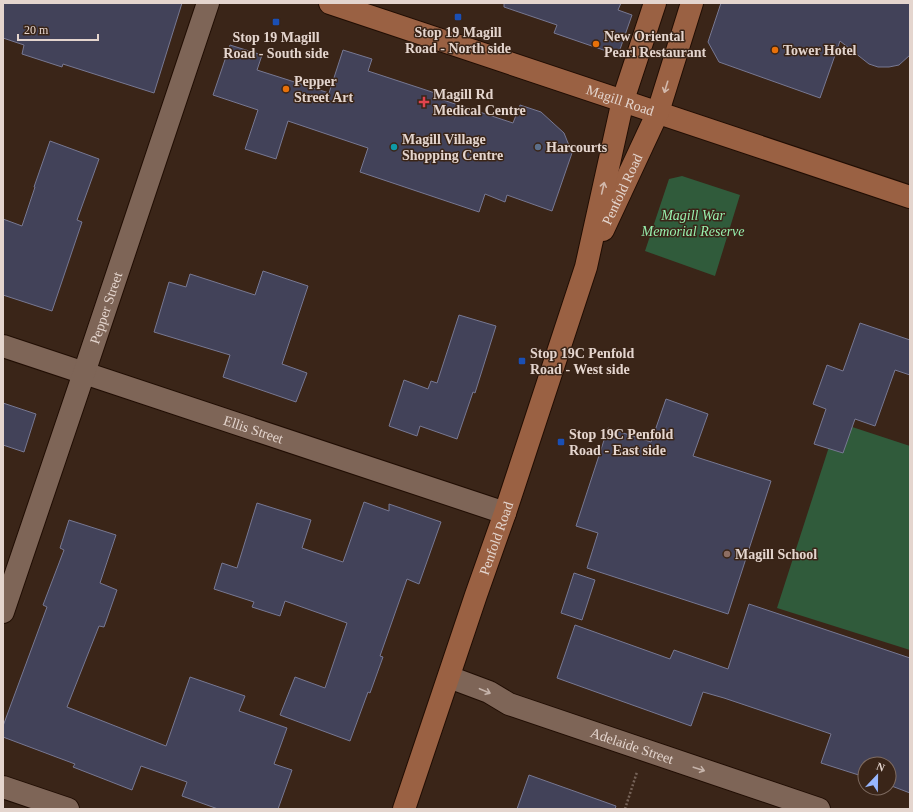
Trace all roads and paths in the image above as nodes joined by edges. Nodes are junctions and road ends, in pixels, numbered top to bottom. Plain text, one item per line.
1 (208, 3) edge
2 (330, 3) edge
3 (655, 3) edge
4 (692, 3) edge
5 (622, 100) junction
6 (658, 112) junction
7 (910, 197) edge
8 (586, 267) junction
9 (3, 346) edge
10 (84, 373) junction
11 (505, 513) junction
12 (3, 612) edge
13 (449, 677) junction
14 (644, 751) junction
15 (3, 787) edge
16 (68, 809) edge
17 (404, 809) edge
18 (625, 809) edge
19 (819, 809) edge

1 - 10 street, Pepper Street
2 - 5 main road, Magill Road
3 - 5 main road, Penfold Road
4 -> 6 main road, Penfold Road
5 - 6 main road, Magill Road
8 -> 5 main road, Penfold Road
6 - 7 main road, Magill Road
6 - 8 main road, Penfold Road
8 - 11 main road, Penfold Road
9 - 10 street, Ellis Street
10 - 11 street, Ellis Street
10 - 12 street, Pepper Street
11 - 13 main road, Penfold Road
13 -> 14 street, Adelaide Street
13 - 17 main road, Penfold Road
14 - 18 path
14 -> 19 street, Adelaide Street
15 - 16 street

